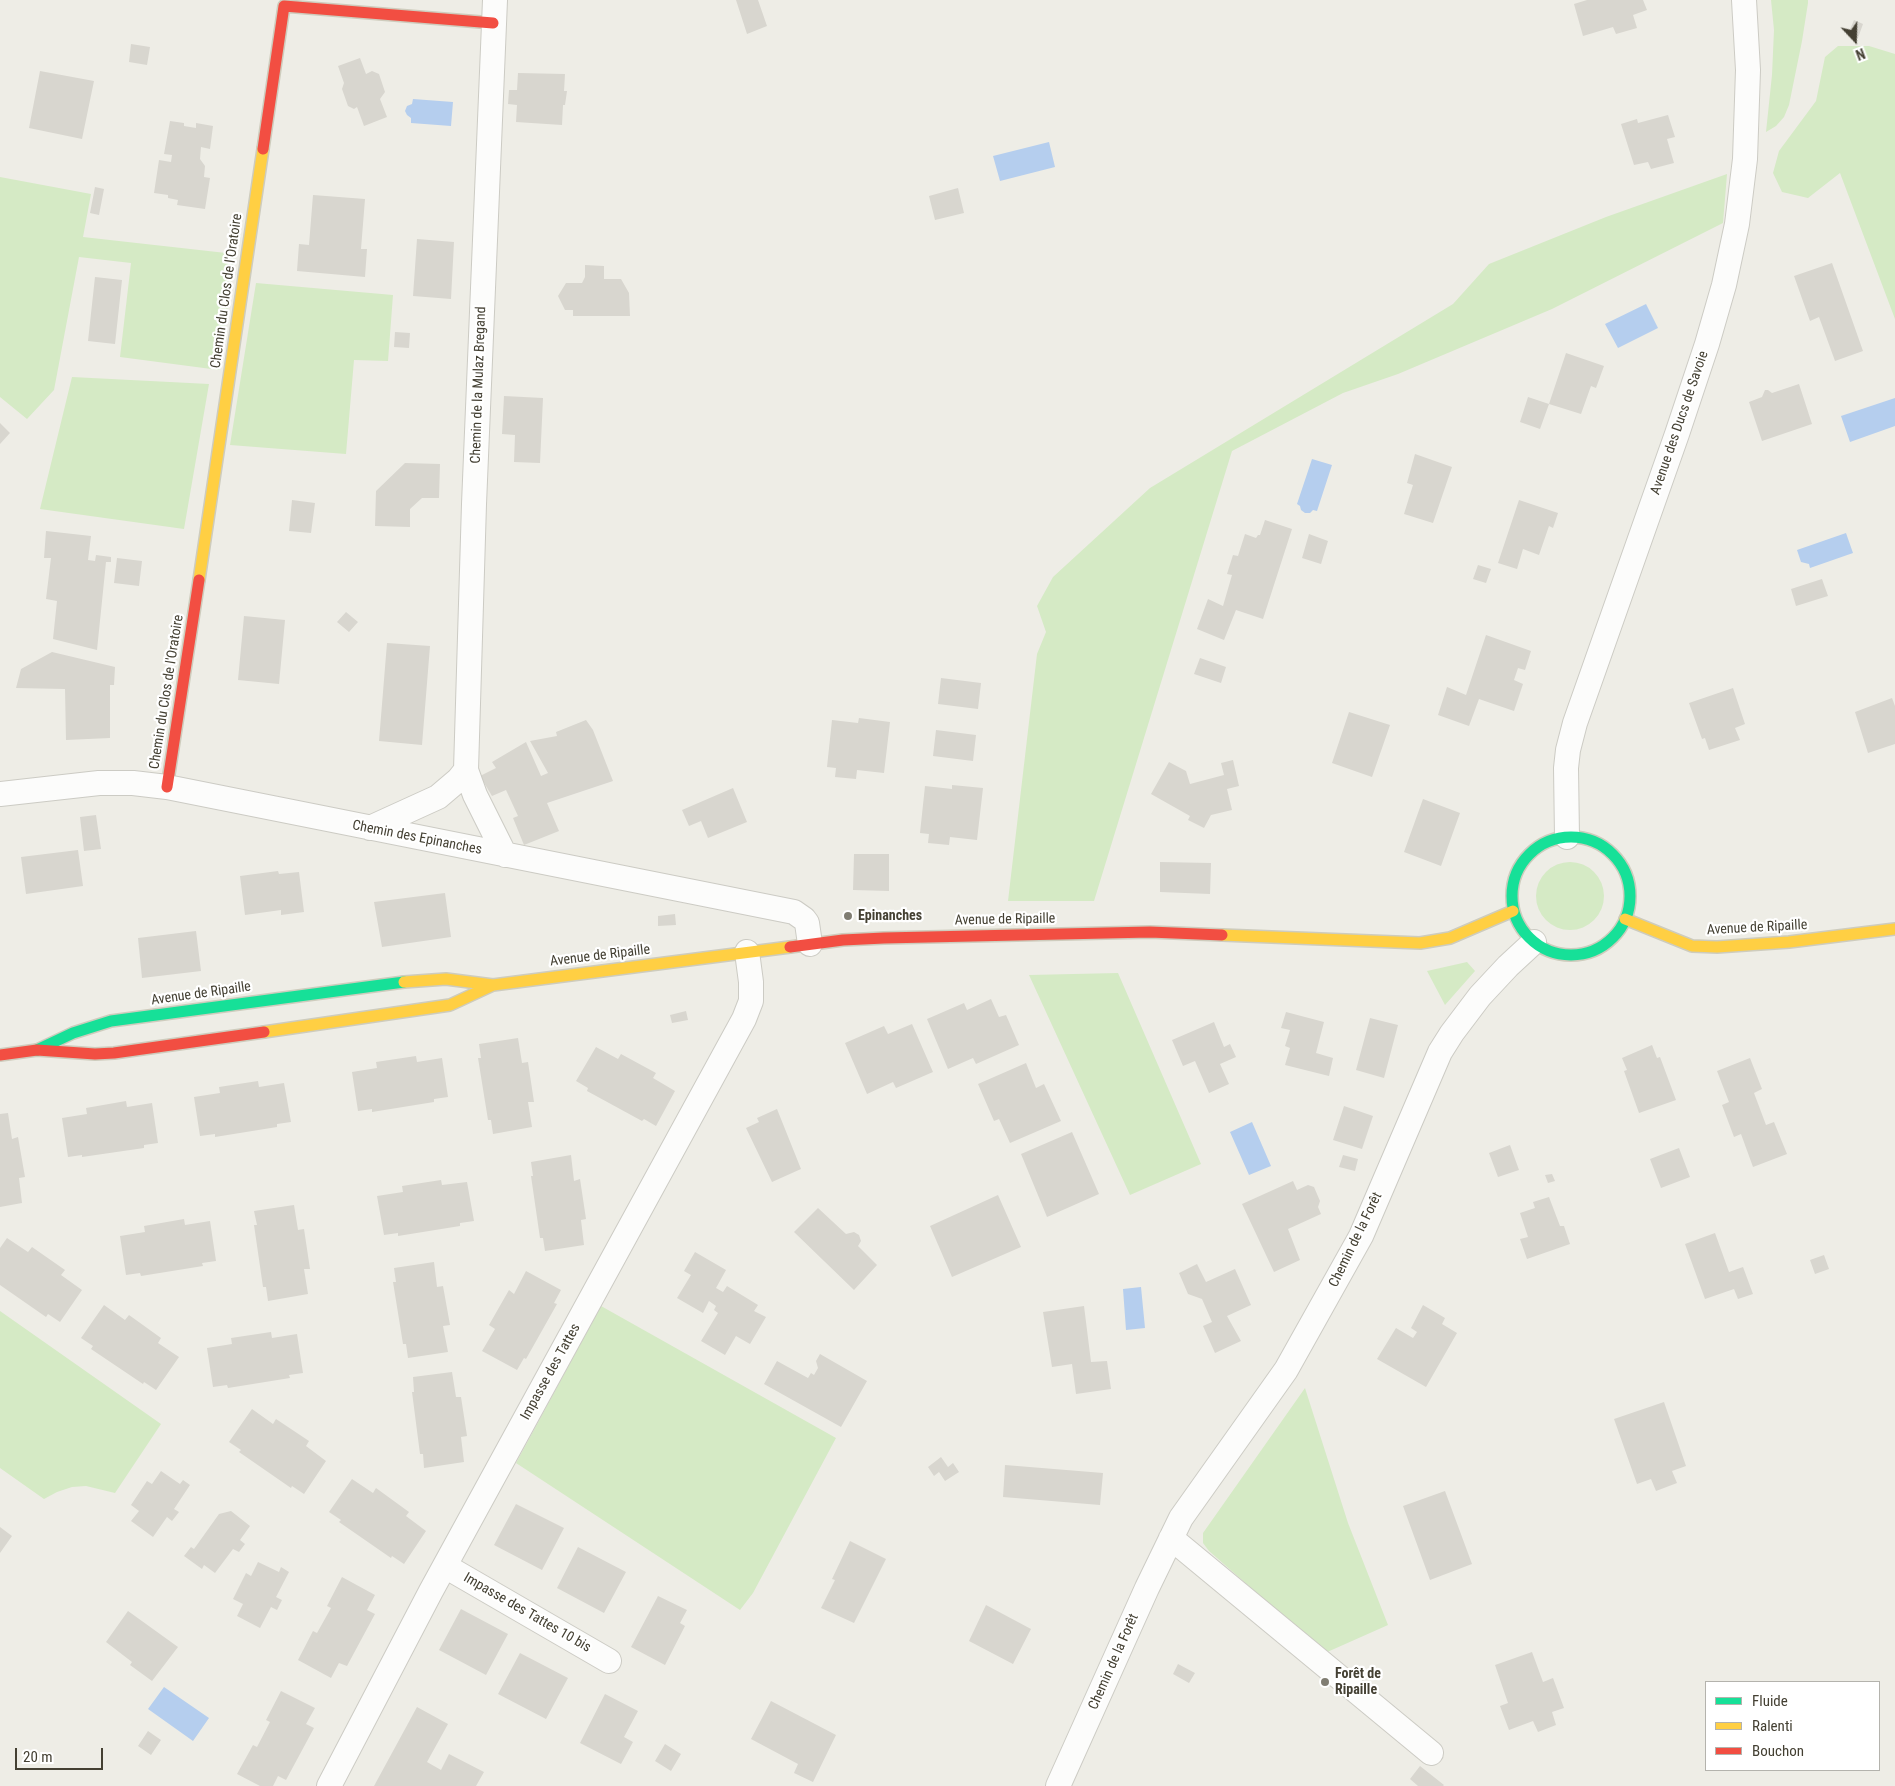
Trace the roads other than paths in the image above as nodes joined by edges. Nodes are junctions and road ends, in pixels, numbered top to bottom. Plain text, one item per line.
1 (1744, 0) edge
2 (494, 11) edge
3 (466, 770) junction
4 (167, 788) junction
5 (0, 794) edge
6 (370, 828) junction
7 (1567, 837) junction
8 (506, 855) junction
9 (1514, 911) junction
10 (1625, 919) junction
11 (1895, 928) edge
12 (1534, 942) junction
13 (810, 944) junction
14 (748, 952) junction
15 (493, 985) junction
16 (305, 1003) junction
17 (311, 1025) junction
18 (37, 1050) junction
19 (0, 1055) edge
20 (1171, 1538) junction
21 (445, 1566) junction
22 (610, 1661) dead end
23 (1431, 1753) dead end
24 (329, 1786) edge
25 (1058, 1786) edge

1 - 7 street, Avenue des Ducs de Savoie
2 - 3 street, Chemin de la Mulaz Bregand
2 - 4 street, Chemin du Clos de l'Oratoire
3 - 6 street
3 - 8 street, Chemin de la Mulaz Bregand
4 - 5 street, Chemin des Epinanches
4 - 6 street, Chemin des Epinanches
6 - 8 street, Chemin des Epinanches
7 - 9 street
7 - 10 street
8 - 13 street, Chemin des Epinanches
9 - 12 street
9 - 13 street, Avenue de Ripaille
10 - 11 street, Avenue de Ripaille
10 - 12 street
12 - 20 street, Chemin de la Forêt
13 - 14 street, Avenue de Ripaille
14 - 15 street, Avenue de Ripaille
14 - 21 street, Impasse des Tattes
15 - 16 street, Avenue de Ripaille
15 - 17 street, Avenue de Ripaille
16 - 17 street
16 - 18 street, Avenue de Ripaille
17 - 18 street, Avenue de Ripaille
18 - 19 street, Avenue de Ripaille
20 - 23 street
20 - 25 street, Chemin de la Forêt
21 - 22 street, Impasse des Tattes 10 bis
21 - 24 street, Impasse des Tattes

